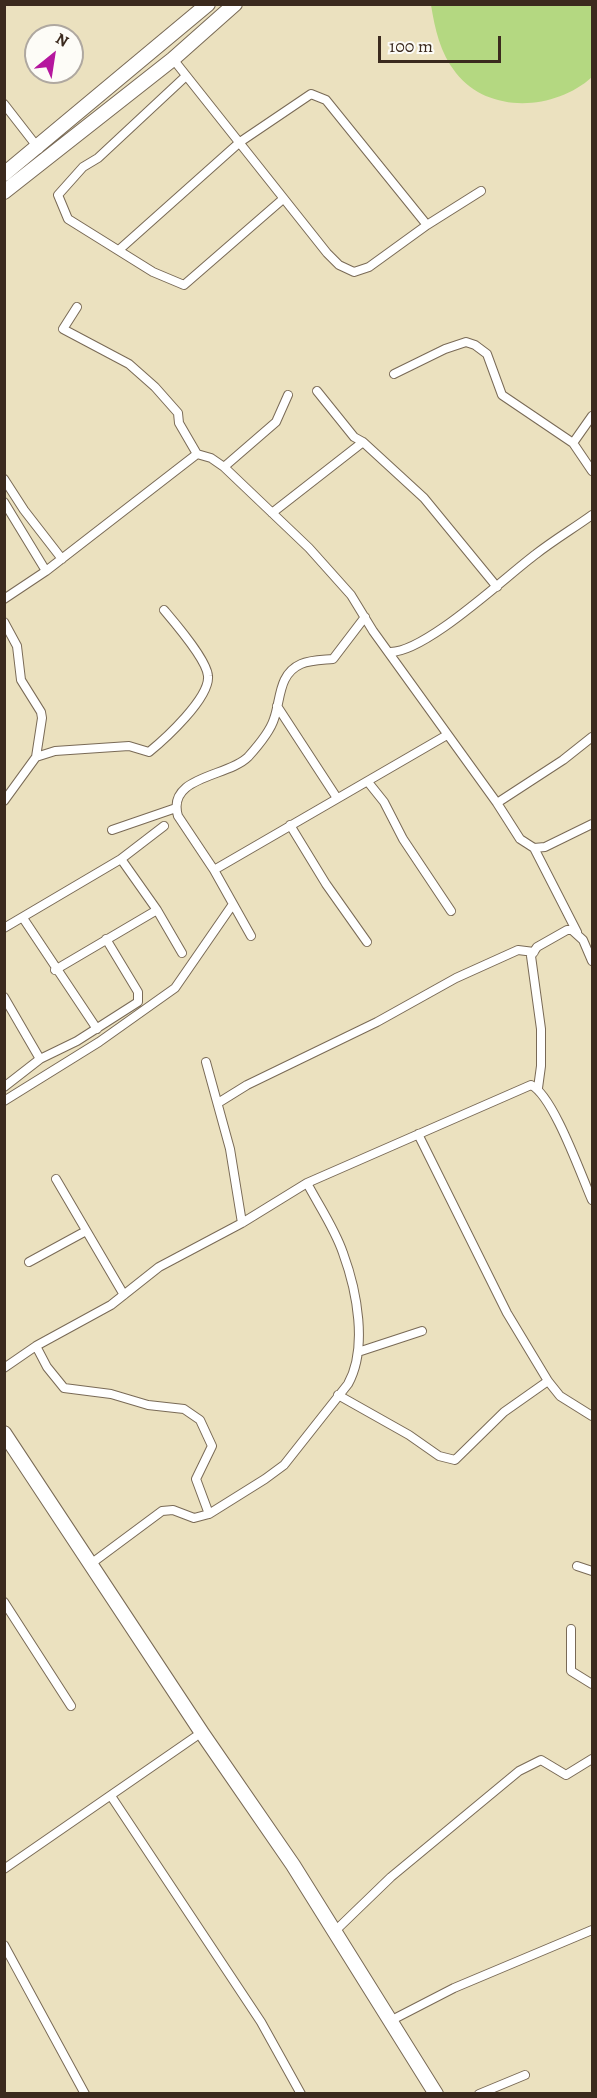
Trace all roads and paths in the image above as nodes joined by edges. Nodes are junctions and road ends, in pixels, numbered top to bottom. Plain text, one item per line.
1 (208, 4) edge
2 (235, 4) edge
3 (172, 59) junction
4 (186, 76) junction
5 (4, 104) edge
6 (240, 142) junction
7 (38, 147) junction
8 (45, 160) junction
9 (4, 174) edge
10 (481, 191) dead end
11 (4, 192) edge
12 (283, 199) junction
13 (427, 225) junction
14 (120, 249) junction
15 (77, 307) dead end
16 (394, 374) dead end
17 (317, 391) dead end
18 (288, 395) dead end
19 (592, 416) edge
20 (363, 442) junction
21 (573, 443) junction
22 (197, 454) junction
23 (224, 467) junction
24 (592, 471) edge
25 (4, 479) edge
26 (4, 502) edge
27 (272, 513) junction
28 (592, 515) edge
29 (62, 559) junction
30 (46, 571) junction
31 (497, 587) junction
32 (4, 599) edge
33 (164, 609) dead end
34 (364, 617) junction
35 (4, 622) edge
36 (389, 652) junction
37 (277, 705) junction
38 (447, 735) junction
39 (592, 736) edge
40 (36, 757) junction
41 (368, 782) junction
42 (337, 798) junction
43 (4, 801) edge
44 (497, 803) junction
45 (176, 808) junction
46 (592, 824) edge
47 (290, 825) junction
48 (164, 826) dead end
49 (112, 830) dead end
50 (534, 848) junction
51 (121, 859) junction
52 (214, 870) junction
53 (232, 904) junction
54 (157, 910) junction
55 (451, 911) dead end
56 (23, 918) junction
57 (4, 928) edge
58 (577, 932) junction
59 (251, 936) dead end
60 (106, 939) junction
61 (367, 942) dead end
62 (534, 952) junction
63 (182, 954) dead end
64 (592, 961) edge
65 (56, 970) junction
66 (4, 997) edge
67 (97, 1029) junction
68 (40, 1059) junction
69 (206, 1062) dead end
70 (4, 1087) edge
71 (538, 1088) junction
72 (4, 1101) edge
73 (218, 1103) junction
74 (418, 1134) junction
75 (56, 1179) dead end
76 (307, 1183) junction
77 (592, 1200) edge
78 (242, 1223) junction
79 (86, 1231) junction
80 (29, 1262) dead end
81 (124, 1295) junction
82 (422, 1331) dead end
83 (36, 1346) junction
84 (358, 1352) junction
85 (4, 1368) edge
86 (548, 1381) junction
87 (339, 1395) junction
88 (592, 1416) edge
89 (4, 1433) edge
90 (4, 1448) edge
91 (209, 1514) junction
92 (92, 1563) junction
93 (577, 1566) dead end
94 (592, 1571) edge
95 (4, 1602) edge
96 (571, 1629) dead end
97 (592, 1684) edge
98 (71, 1706) dead end
99 (195, 1737) junction
100 (592, 1759) edge
101 (111, 1796) junction
102 (4, 1869) edge
103 (592, 1930) edge
104 (334, 1932) junction
105 (4, 1945) edge
106 (390, 2021) junction
107 (525, 2075) dead end
108 (85, 2094) edge
109 (301, 2094) edge
110 (427, 2094) edge
111 (436, 2094) edge
112 (479, 2094) edge

1 - 7 main road
2 - 3 main road
3 - 4 street
3 - 8 main road
4 - 6 street
4 - 14 street
5 - 7 street
6 - 12 street
6 - 13 street
6 - 14 street
7 - 8 street
7 - 9 main road
8 - 11 main road
10 - 13 street
12 - 13 street
12 - 14 street
15 - 22 street
16 - 21 street
17 - 20 street
18 - 23 street
19 - 21 street
20 - 27 street
20 - 31 street
21 - 24 street
22 - 23 street
22 - 29 street
23 - 27 street
25 - 29 street
26 - 30 street
27 - 34 street
28 - 31 street
29 - 30 street
30 - 32 street
31 - 36 street
33 - 40 street
34 - 36 street
34 - 37 street
35 - 40 street
36 - 38 street
37 - 42 street
37 - 45 street
38 - 41 street
38 - 44 street
39 - 44 street
40 - 43 street
41 - 42 street
41 - 55 street
42 - 47 street
44 - 50 street
45 - 49 street
45 - 52 street
46 - 50 street
47 - 52 street
47 - 61 street
48 - 51 street
50 - 58 street
51 - 54 street
51 - 56 street
52 - 53 street
53 - 59 street
53 - 72 street
54 - 60 street
54 - 63 street
56 - 57 street
56 - 65 street
58 - 62 street
58 - 64 street
60 - 65 street
60 - 67 street
62 - 71 street
62 - 73 street
65 - 67 street
66 - 68 street
67 - 68 street
68 - 70 street
69 - 73 street
71 - 74 street
71 - 77 street
73 - 78 street
74 - 76 street
74 - 86 street
75 - 79 street
76 - 78 street
76 - 84 street
78 - 81 street
79 - 80 street
79 - 81 street
81 - 83 street
82 - 84 street
83 - 85 street
83 - 91 street
84 - 87 street
86 - 87 street
86 - 88 street
87 - 91 street
89 - 92 main road
90 - 99 main road
91 - 92 street
92 - 104 main road
93 - 94 street
95 - 98 street
96 - 97 street
99 - 101 street
99 - 110 main road
100 - 104 street
101 - 102 street
101 - 109 street
103 - 106 street
104 - 106 main road
105 - 108 street
106 - 111 main road
107 - 112 street

